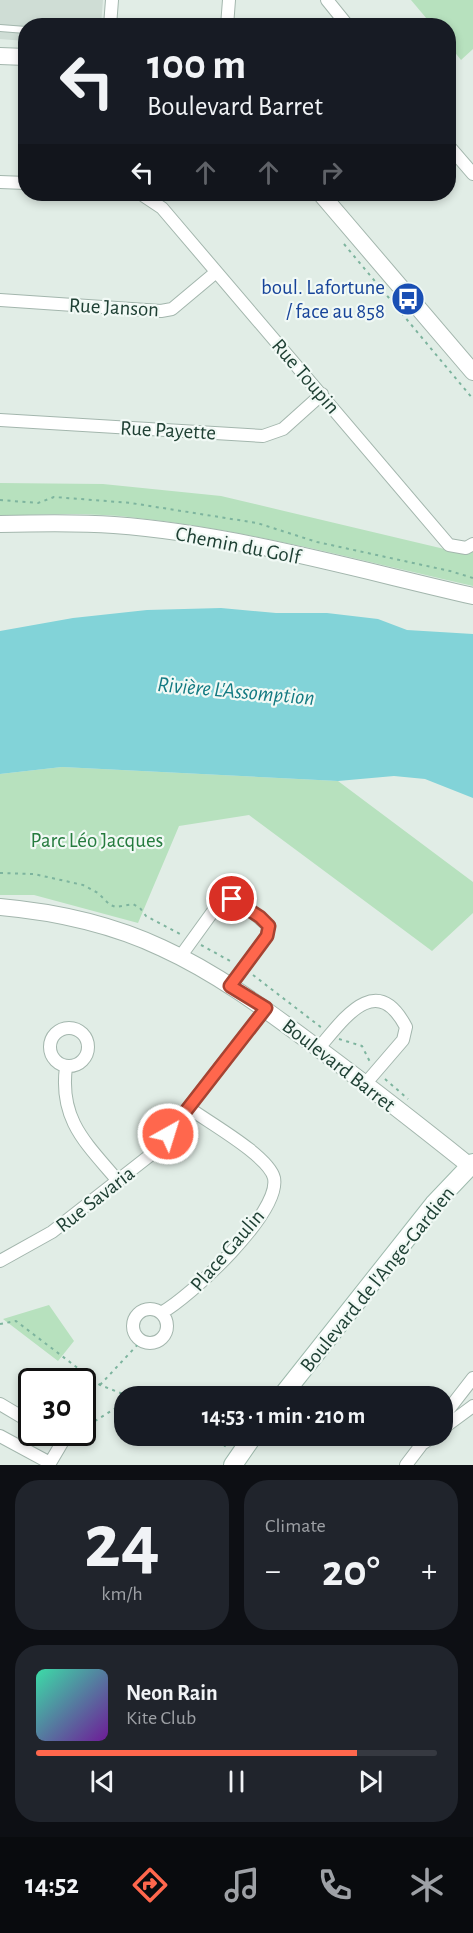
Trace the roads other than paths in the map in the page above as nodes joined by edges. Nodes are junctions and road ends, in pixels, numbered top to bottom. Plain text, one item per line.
1 (112, 0) edge
2 (229, 0) edge
3 (327, 0) edge
4 (111, 18) edge
5 (228, 18) edge
6 (342, 18) edge
7 (0, 28) edge
8 (18, 29) edge
9 (0, 56) edge
10 (18, 57) edge
11 (456, 154) edge
12 (473, 174) edge
13 (0, 182) edge
14 (18, 183) edge
15 (152, 201) edge
16 (319, 201) edge
17 (215, 273) junction
18 (0, 300) edge
19 (473, 372) edge
20 (322, 394) junction
21 (0, 420) edge
22 (0, 524) edge
23 (473, 544) edge
24 (473, 596) edge
25 (0, 907) edge
26 (180, 957) junction
27 (230, 986) junction
28 (266, 1008) junction
29 (318, 1049) junction
30 (66, 1066) dead end
31 (366, 1083) junction
32 (189, 1108) junction
33 (472, 1166) edge
34 (118, 1181) junction
35 (0, 1260) edge
36 (161, 1313) junction
37 (473, 1378) edge
38 (290, 1386) edge
39 (0, 1404) edge
40 (453, 1404) edge
41 (473, 1406) edge
42 (18, 1415) edge
43 (453, 1421) edge
44 (0, 1436) edge
45 (18, 1446) edge
46 (19, 1446) edge
47 (60, 1446) edge
48 (246, 1446) edge
49 (421, 1446) edge
50 (236, 1460) edge
51 (406, 1465) edge

1 - 4 street
2 - 5 street
3 - 6 street
7 - 8 lane
9 - 10 street
11 - 12 street
13 - 14 street
15 - 17 street, Rue Toupin
16 - 19 street
17 - 18 street, Rue Janson
17 - 20 street, Rue Toupin
20 - 21 street, Rue Payette
20 - 23 street, Rue Toupin
22 - 24 street, Chemin du Golf
25 - 26 street, Boulevard Barret
26 - 27 street, Boulevard Barret
26 - 27 street
27 - 28 street, Boulevard Barret
28 - 29 street, Boulevard Barret
28 - 32 street, Rue Savaria
29 - 31 street, Boulevard Barret
29 - 31 street
30 - 34 street
31 - 33 street, Boulevard Barret
32 - 34 street, Rue Savaria
32 - 36 street, Place Gaulin
33 - 38 main road, Boulevard de l'Ange-Gardien
34 - 35 street, Rue Savaria
36 - 36 street, Place Gaulin
37 - 40 street
39 - 42 street
41 - 43 street
44 - 45 street
46 - 47 street
48 - 50 main road
49 - 51 street

